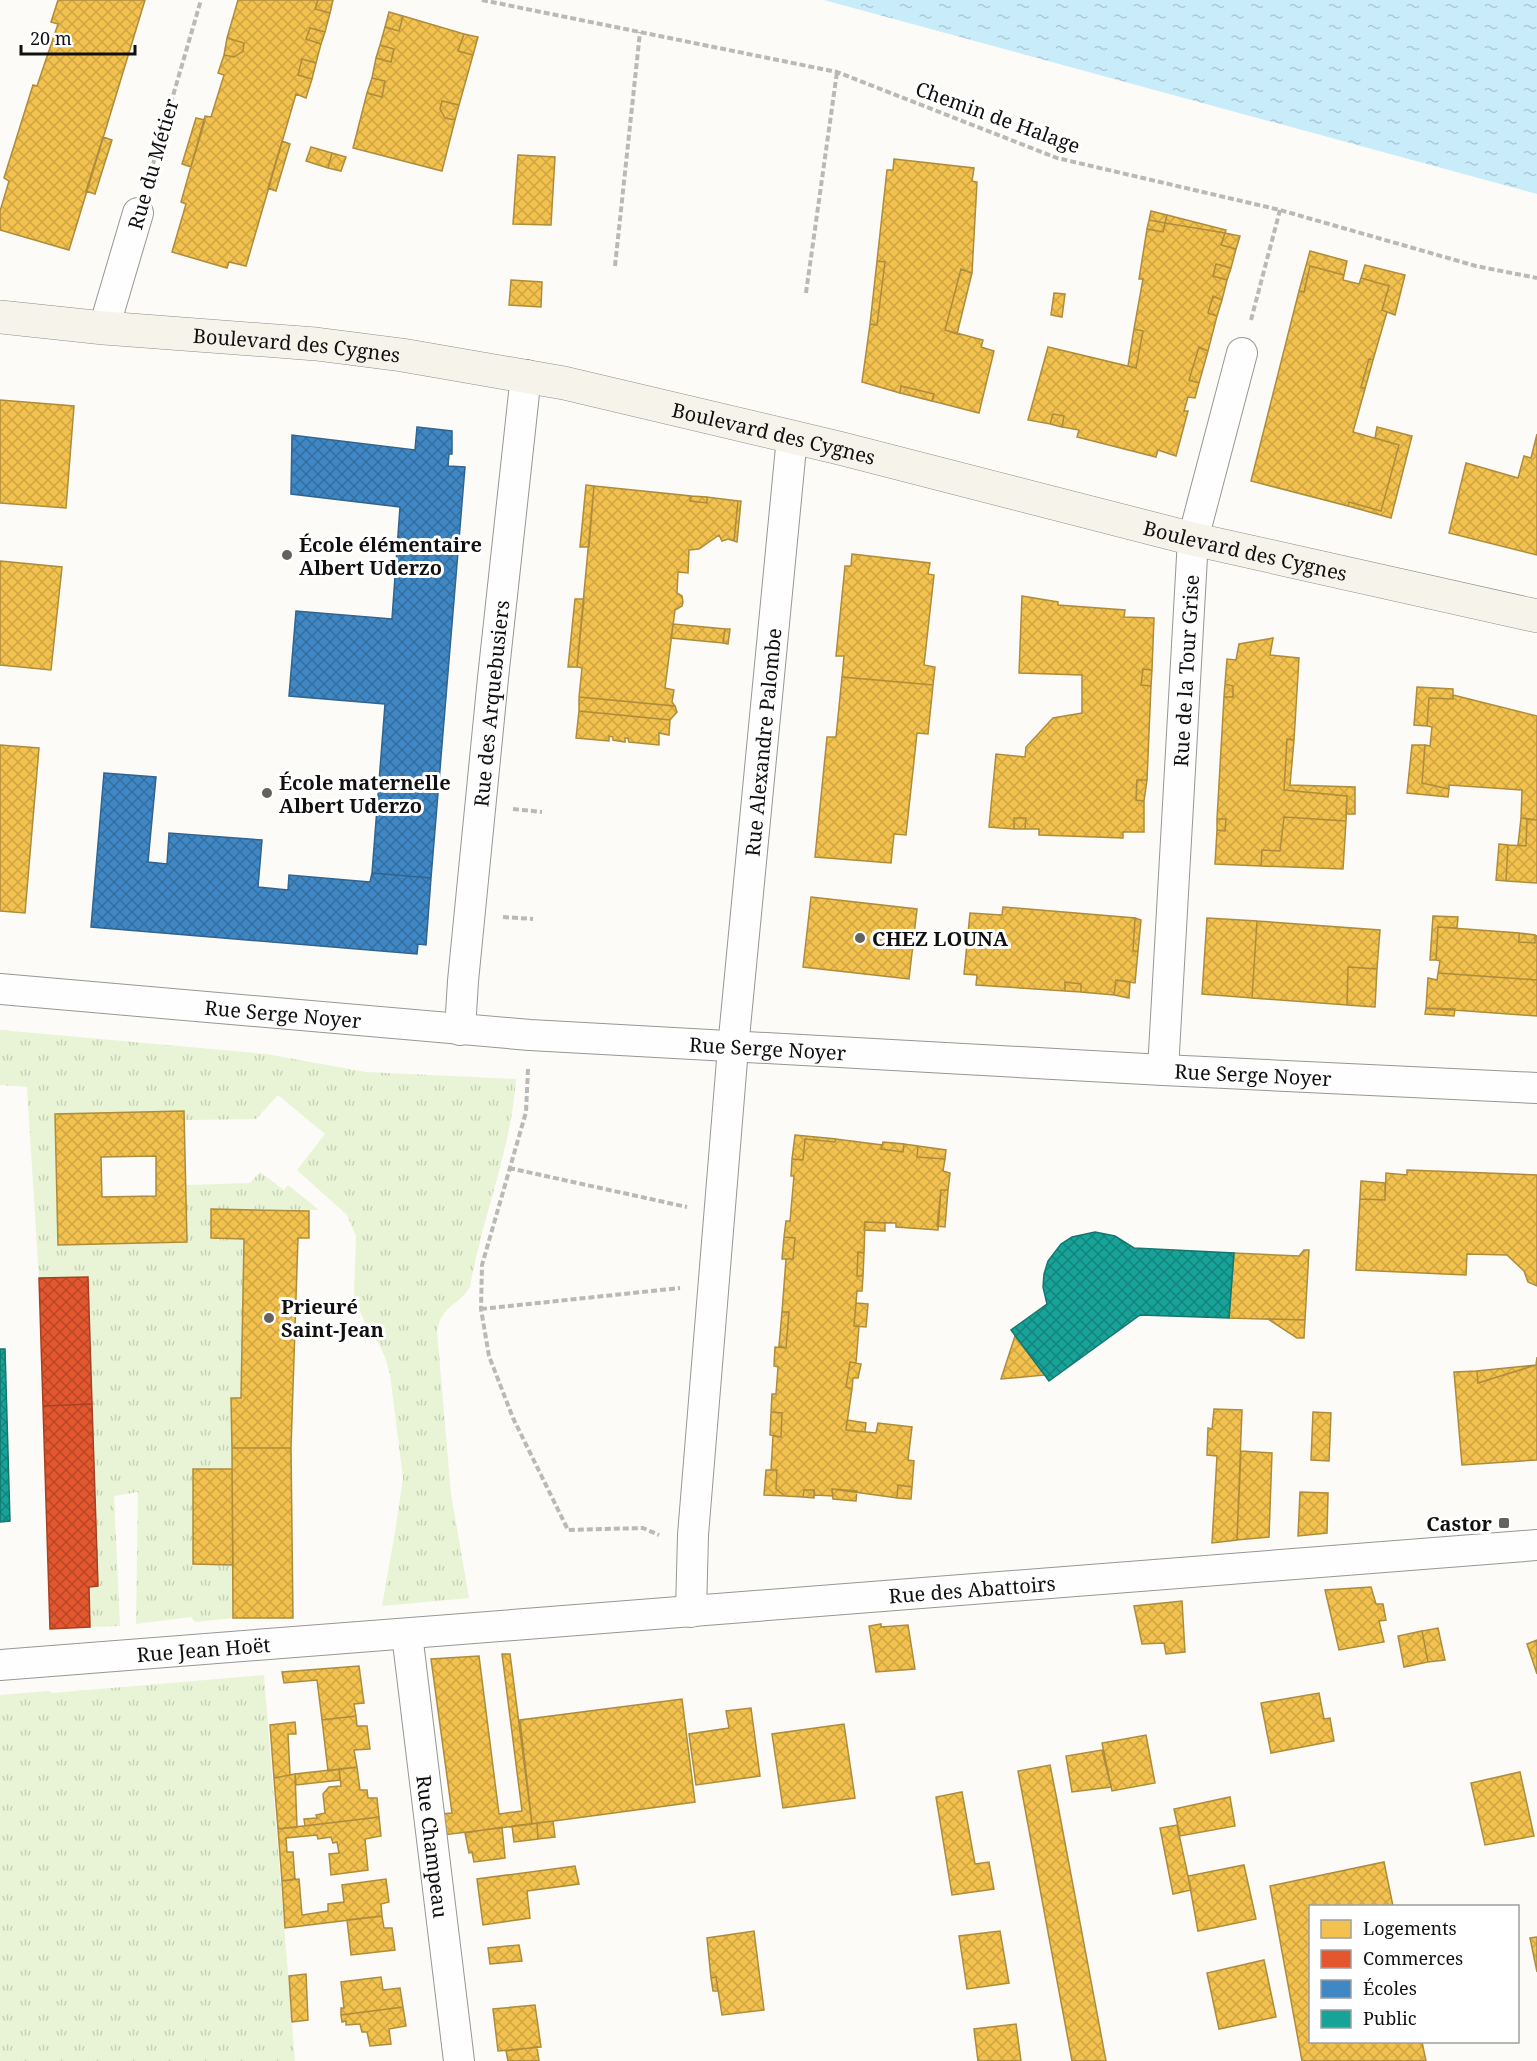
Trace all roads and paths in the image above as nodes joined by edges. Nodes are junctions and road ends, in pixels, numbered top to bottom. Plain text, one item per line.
1 (201, 0) edge
2 (482, 0) edge
3 (639, 32) junction
4 (837, 72) junction
5 (1280, 210) junction
6 (138, 213) joint
7 (615, 266) dead end
8 (1537, 279) edge
9 (806, 293) dead end
10 (0, 317) edge
11 (104, 328) junction
12 (1242, 353) joint
13 (526, 375) junction
14 (792, 437) junction
15 (1193, 539) junction
16 (1537, 616) edge
17 (0, 989) edge
18 (460, 1030) junction
19 (530, 1035) junction
20 (733, 1048) junction
21 (1163, 1070) junction
22 (1537, 1088) edge
23 (509, 1168) junction
24 (688, 1197) dead end
25 (684, 1288) dead end
26 (481, 1309) junction
27 (693, 1535) junction
28 (1537, 1545) edge
29 (691, 1612) junction
30 (407, 1634) junction
31 (0, 1665) edge
32 (459, 2061) edge

1 - 6 path, Rue du Métier
2 - 3 path, Chemin de Halage
3 - 4 path, Chemin de Halage
3 - 7 path
4 - 5 path, Chemin de Halage
4 - 9 path
5 - 8 path, Chemin de Halage
5 - 12 path
6 - 11 street, Rue du Métier
10 - 11 main road, Boulevard des Cygnes
11 - 13 main road, Boulevard des Cygnes
12 - 15 street, Rue de la Tour Grise
13 - 14 main road, Boulevard des Cygnes
13 - 18 street, Rue des Arquebusiers
14 - 15 main road, Boulevard des Cygnes
14 - 20 street, Rue Alexandre Palombe
15 - 16 main road, Boulevard des Cygnes
15 - 21 street, Rue de la Tour Grise
17 - 18 street, Rue Serge Noyer
18 - 19 street, Rue Serge Noyer
19 - 20 street, Rue Serge Noyer
19 - 23 path
20 - 21 street, Rue Serge Noyer
20 - 27 street, Rue Alexandre Palombe
21 - 22 street, Rue Serge Noyer
23 - 24 path
23 - 26 path
25 - 26 path
26 - 27 path
27 - 29 street, Rue Alexandre Palombe
28 - 29 street, Rue des Abattoirs
29 - 30 street, Rue des Abattoirs
30 - 31 street, Rue Jean Hoët
30 - 32 street, Rue Champeau

